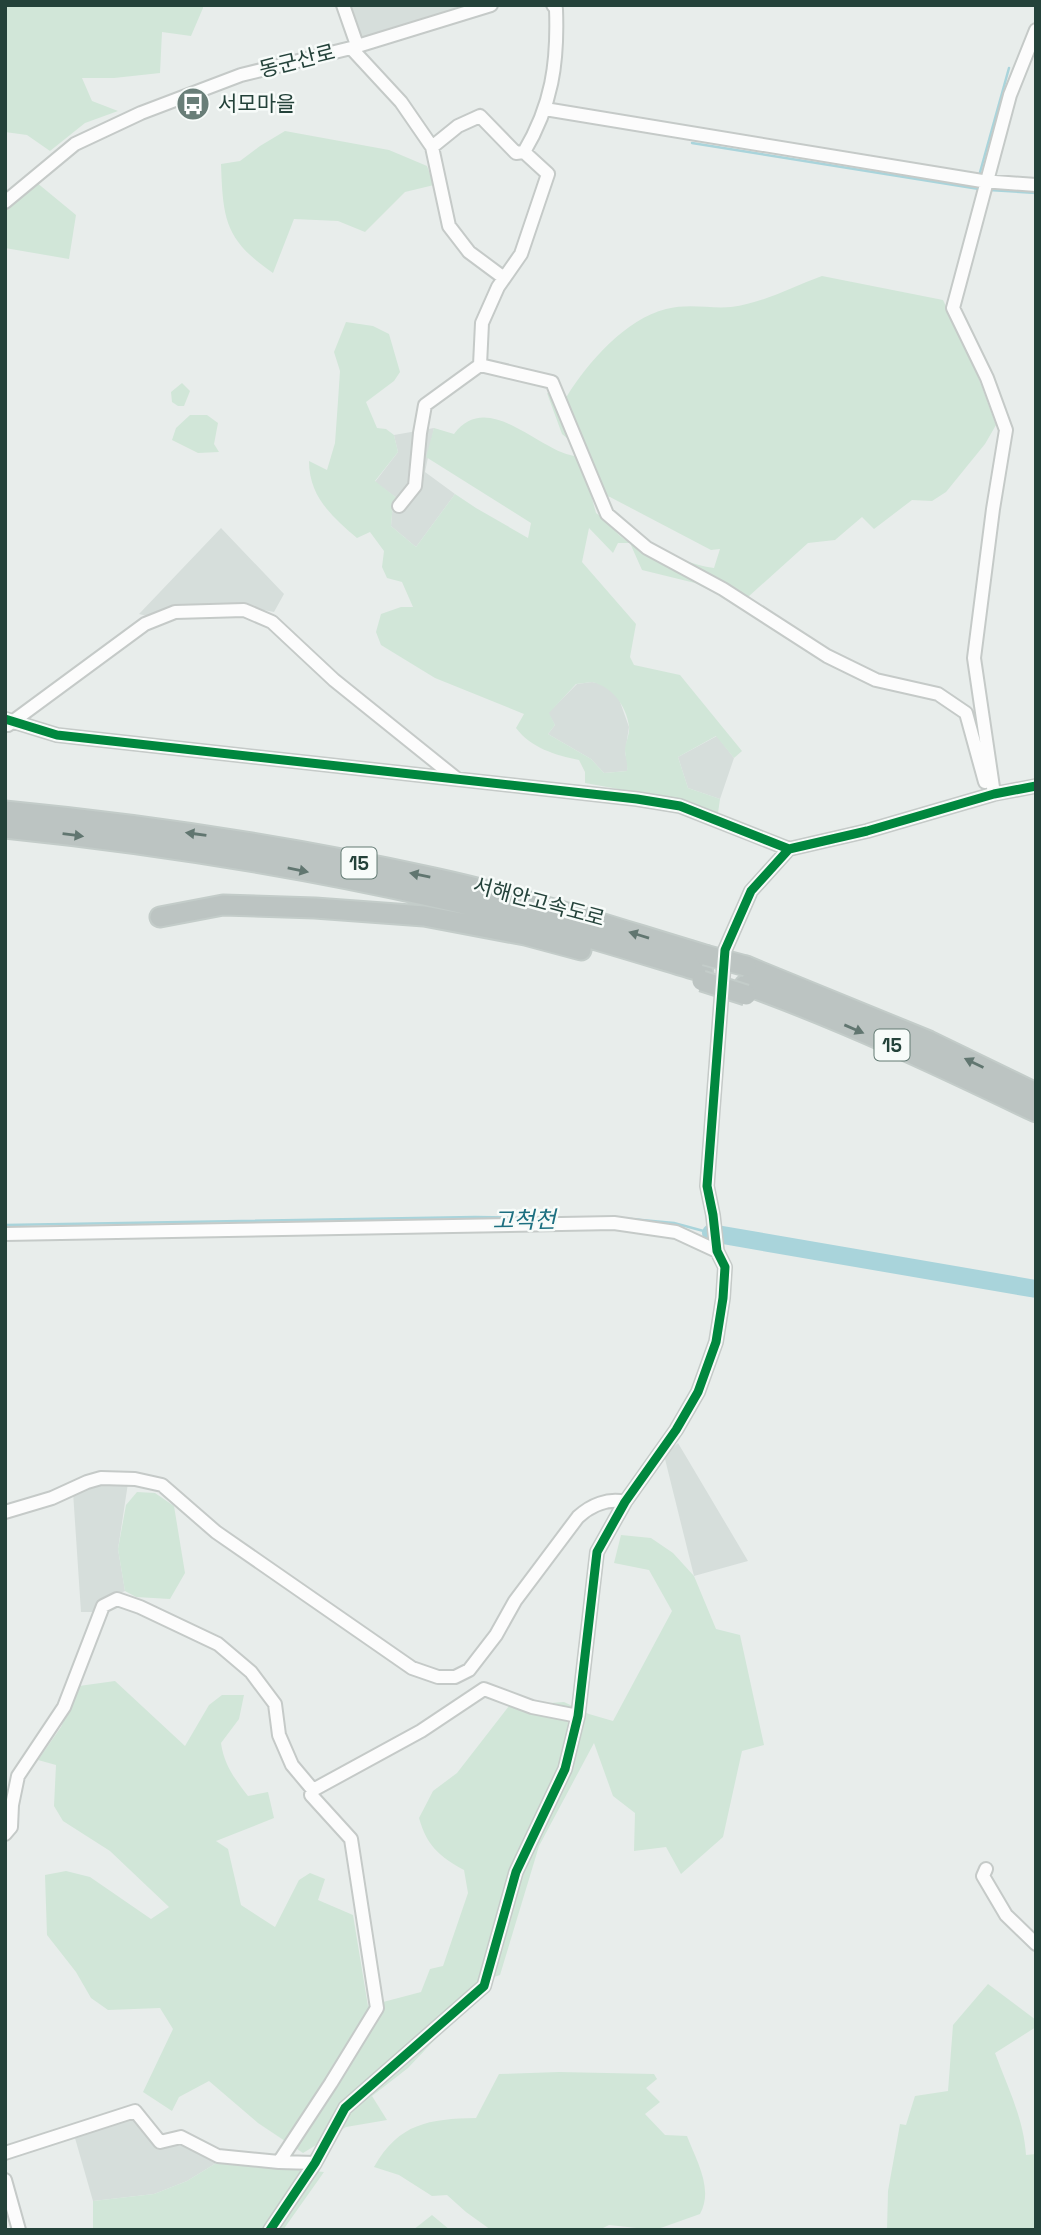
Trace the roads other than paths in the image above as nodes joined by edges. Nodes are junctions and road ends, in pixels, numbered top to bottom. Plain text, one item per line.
1 (343, 5) edge
2 (491, 5) edge
3 (553, 5) edge
4 (1036, 30) edge
5 (354, 47) junction
6 (545, 109) junction
7 (432, 147) junction
8 (524, 152) junction
9 (983, 184) junction
10 (1036, 185) edge
11 (5, 202) edge
12 (505, 278) junction
13 (480, 365) junction
14 (399, 506) dead end
15 (7, 723) edge
16 (457, 779) junction
17 (1036, 786) edge
18 (991, 795) junction
19 (5, 811) edge
20 (5, 828) edge
21 (789, 849) junction
22 (160, 917) dead end
23 (704, 969) junction
24 (746, 982) junction
25 (1036, 1093) edge
26 (1036, 1112) edge
27 (5, 1234) edge
28 (716, 1247) junction
29 (625, 1502) junction
30 (5, 1512) edge
31 (578, 1716) junction
32 (311, 1795) dead end
33 (5, 1834) edge
34 (986, 1869) dead end
35 (1036, 1944) edge
36 (5, 2153) edge
37 (279, 2162) junction
38 (315, 2163) junction
39 (5, 2180) edge
40 (19, 2230) edge
41 (270, 2230) edge

1 - 5 street
2 - 5 street, 동군산로
3 - 6 street
4 - 9 street
5 - 7 street
5 - 11 street, 동군산로
6 - 8 street
6 - 9 street
7 - 8 street
7 - 12 street
8 - 12 street
9 - 10 street
9 - 18 street
12 - 13 street
13 - 14 street
13 - 18 street
15 - 16 street
15 - 16 street
16 - 21 street
17 - 18 street
18 - 21 street
23 -> 19 highway, 서해안고속도로 / 15
20 -> 23 highway, 서해안고속도로 / 15
21 - 28 street
22 - 23 highway
23 - 24 highway, 서해안고속도로 / 15, bridge
23 - 24 highway, bridge
25 -> 24 highway, 서해안고속도로 / 15
24 -> 26 highway, 15
27 - 28 street
28 - 29 street
29 - 30 street
29 - 31 street
31 - 33 street
31 - 38 street
32 - 37 street
34 - 35 street
36 - 37 street
37 - 38 street
38 - 41 street
39 - 40 street

